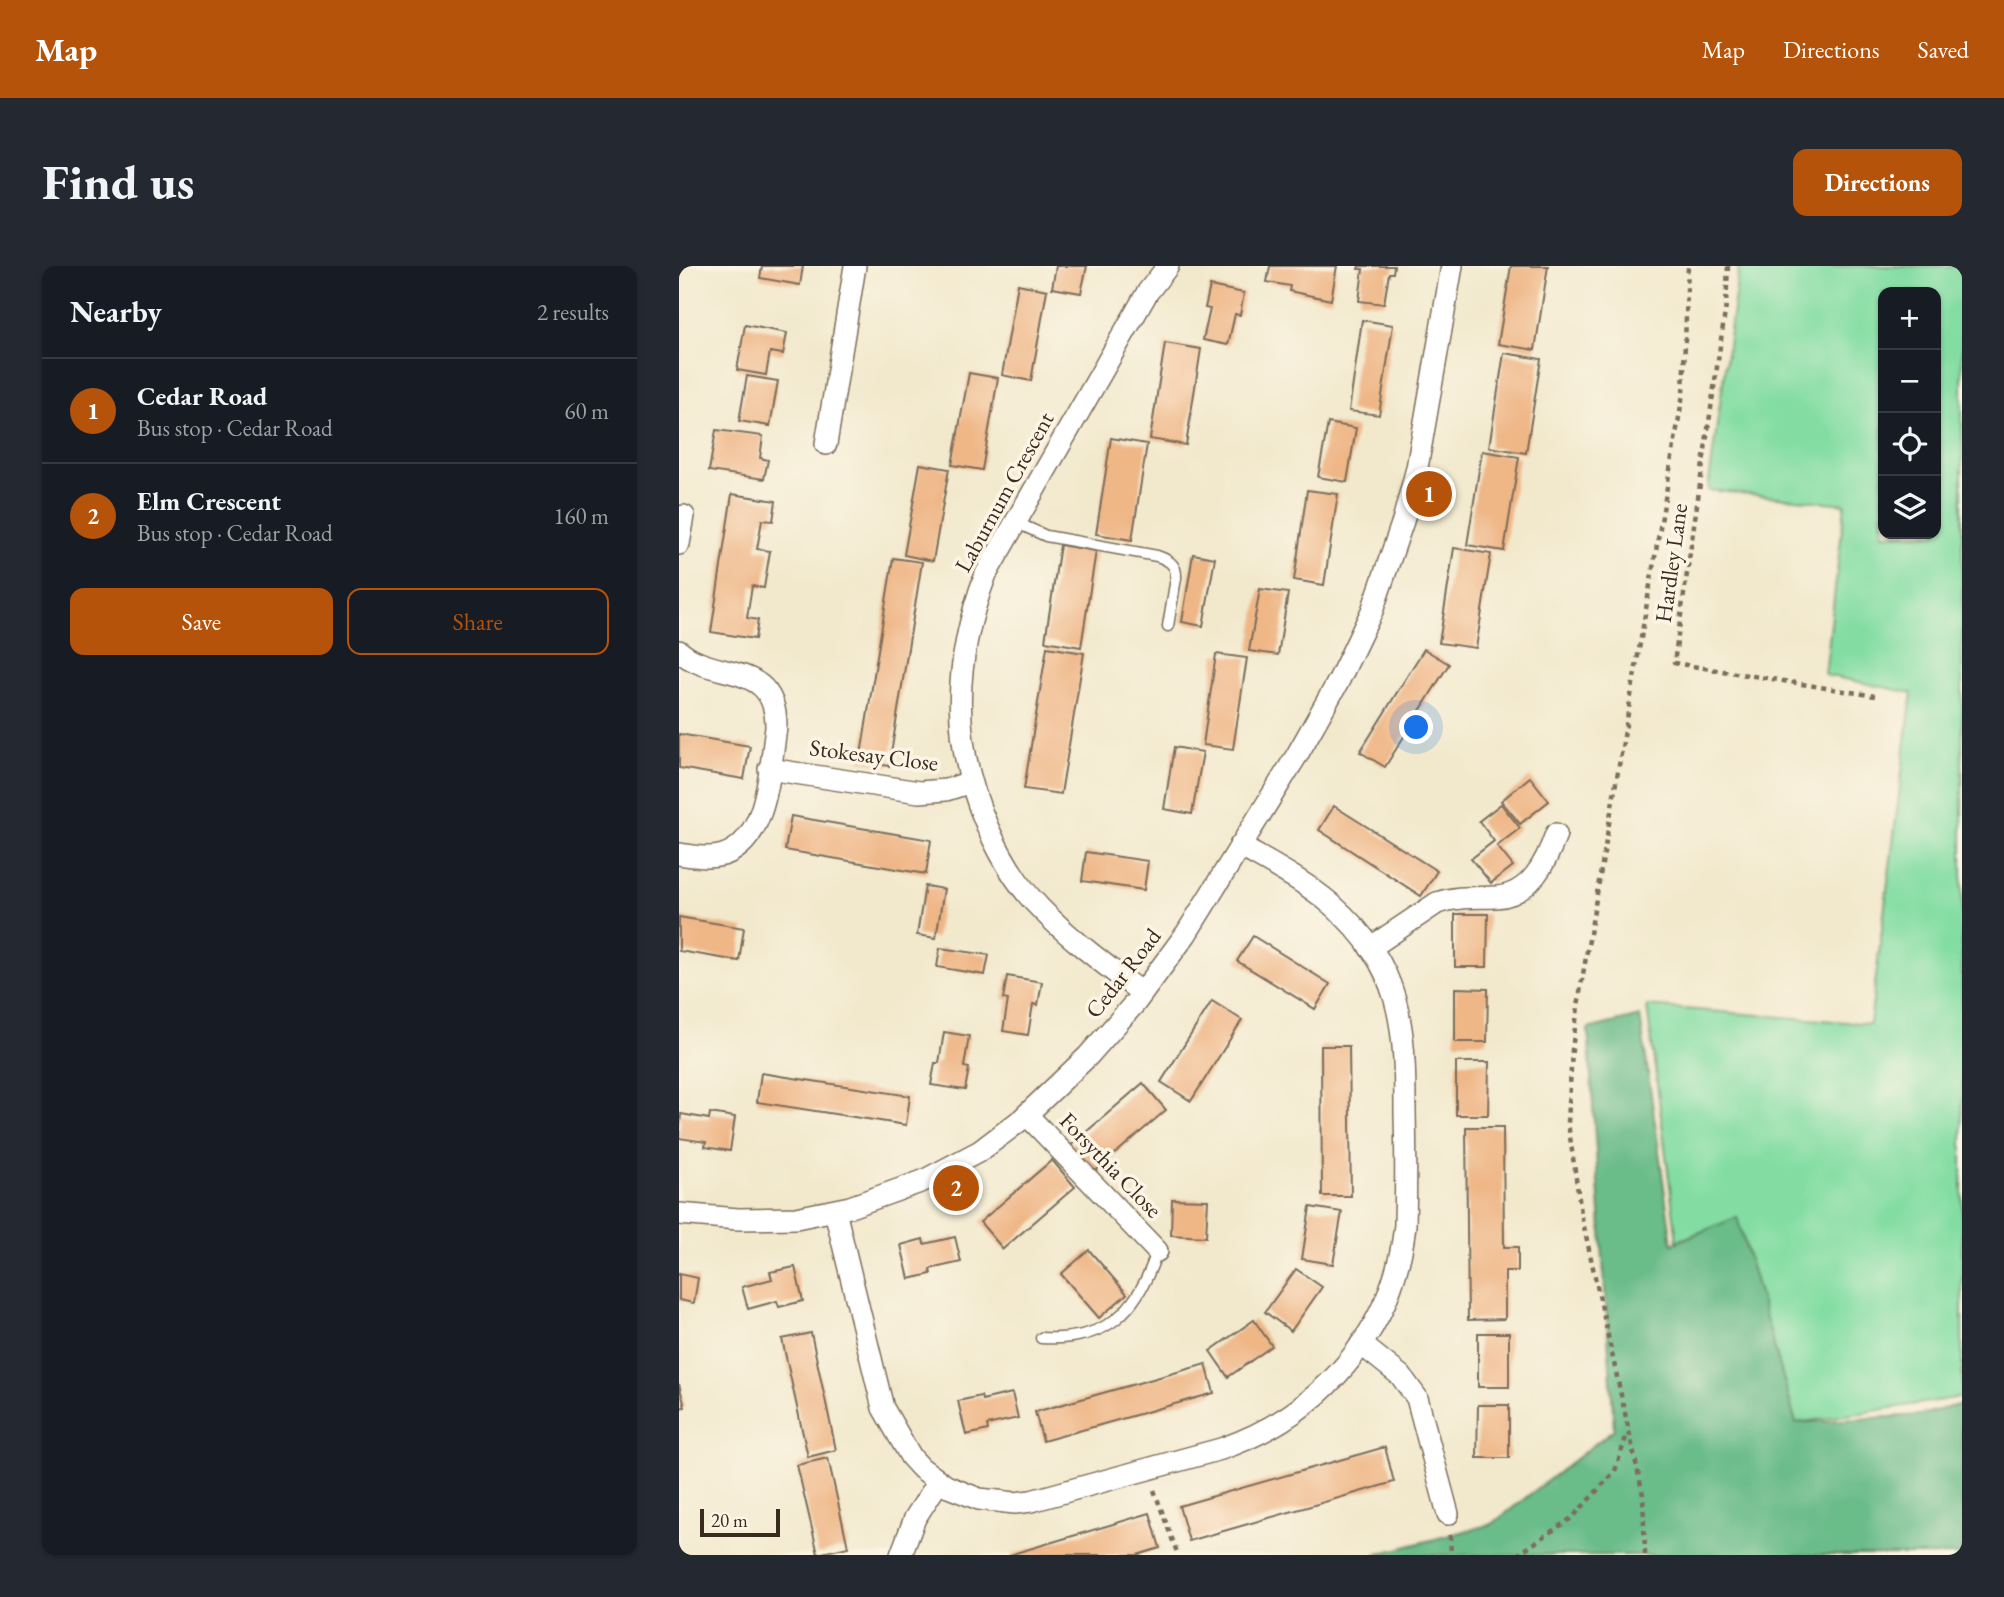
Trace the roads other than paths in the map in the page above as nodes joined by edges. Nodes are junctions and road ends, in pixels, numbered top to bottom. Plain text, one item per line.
1 (855, 266) edge
2 (1168, 266) edge
3 (1452, 266) edge
4 (826, 444) dead end
5 (684, 516) dead end
6 (1015, 522) junction
7 (679, 544) edge
8 (1168, 626) dead end
9 (679, 651) edge
10 (769, 769) junction
11 (971, 782) junction
12 (1556, 834) dead end
13 (1240, 846) junction
14 (679, 854) edge
15 (1370, 948) junction
16 (1142, 993) junction
17 (1027, 1115) junction
18 (835, 1211) junction
19 (679, 1214) edge
20 (1157, 1251) joint
21 (1041, 1338) dead end
22 (1361, 1344) junction
23 (939, 1481) junction
24 (1448, 1514) dead end
25 (901, 1555) edge

1 - 4 street
2 - 6 street, Laburnum Crescent
3 - 13 street, Cedar Road
5 - 7 street
6 - 8 lane
6 - 11 street, Laburnum Crescent
9 - 10 street
10 - 11 street, Stokesay Close
10 - 14 street
11 - 16 street, Laburnum Crescent
12 - 15 street
13 - 15 street
13 - 16 street, Cedar Road
15 - 22 street
16 - 17 street, Cedar Road
17 - 18 street, Cedar Road
17 - 20 street, Forsythia Close
18 - 19 street, Cedar Road
18 - 23 street
20 - 21 lane
22 - 23 street
22 - 24 street
23 - 25 street

